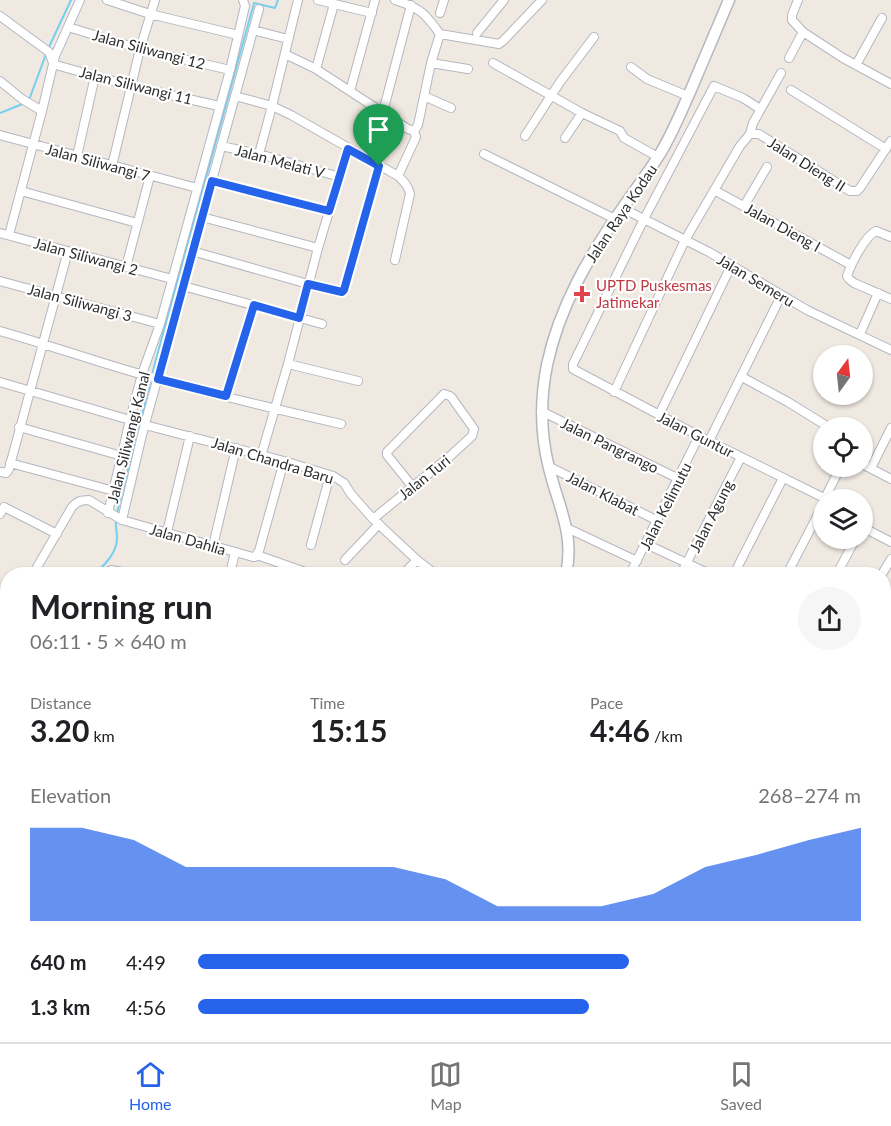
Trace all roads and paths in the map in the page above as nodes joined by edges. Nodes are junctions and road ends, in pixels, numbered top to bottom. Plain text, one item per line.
1 (80, 0) edge
2 (107, 0) edge
3 (155, 0) edge
4 (244, 0) edge
5 (298, 0) edge
6 (318, 0) edge
7 (375, 0) edge
8 (395, 0) edge
9 (444, 0) edge
10 (542, 0) edge
11 (729, 0) edge
12 (798, 0) edge
13 (500, 1) edge
14 (334, 4) junction
15 (411, 5) junction
16 (259, 9) dead end
17 (372, 13) junction
18 (440, 13) dead end
19 (150, 14) junction
20 (0, 16) edge
21 (882, 18) dead end
22 (68, 27) junction
23 (253, 30) junction
24 (803, 32) junction
25 (440, 33) junction
26 (477, 33) dead end
27 (238, 34) junction
28 (594, 36) dead end
29 (288, 39) junction
30 (140, 49) junction
31 (285, 54) junction
32 (789, 58) dead end
33 (53, 63) junction
34 (431, 63) junction
35 (493, 63) dead end
36 (856, 65) junction
37 (631, 67) dead end
38 (316, 69) junction
39 (468, 69) dead end
40 (230, 70) junction
41 (781, 73) dead end
42 (95, 76) junction
43 (0, 81) edge
44 (891, 84) edge
45 (130, 86) junction
46 (791, 90) dead end
47 (350, 92) junction
48 (235, 96) junction
49 (424, 96) junction
50 (552, 96) junction
51 (688, 96) junction
52 (219, 106) junction
53 (272, 106) junction
54 (451, 108) dead end
55 (760, 109) junction
56 (42, 111) junction
57 (383, 112) junction
58 (582, 113) junction
59 (414, 130) junction
60 (750, 134) junction
61 (0, 135) edge
62 (525, 136) dead end
63 (565, 138) dead end
64 (891, 141) edge
65 (33, 145) junction
66 (221, 146) junction
67 (348, 149) junction
68 (886, 149) junction
69 (259, 154) junction
70 (484, 154) dead end
71 (77, 156) junction
72 (658, 157) junction
73 (112, 166) junction
74 (379, 166) junction
75 (767, 167) dead end
76 (150, 176) junction
77 (398, 176) junction
78 (339, 177) junction
79 (212, 181) junction
80 (197, 188) junction
81 (714, 190) junction
82 (21, 191) junction
83 (744, 206) junction
84 (622, 208) junction
85 (329, 211) junction
86 (202, 216) junction
87 (615, 219) junction
88 (644, 219) junction
89 (137, 223) junction
90 (0, 233) edge
91 (9, 235) junction
92 (888, 236) edge
93 (685, 240) junction
94 (318, 248) junction
95 (68, 251) junction
96 (192, 252) junction
97 (395, 260) dead end
98 (732, 264) junction
99 (851, 265) junction
100 (126, 267) junction
101 (172, 279) junction
102 (0, 281) edge
103 (308, 284) junction
104 (183, 286) junction
105 (878, 293) junction
106 (56, 296) junction
107 (781, 296) junction
108 (891, 299) edge
109 (254, 305) junction
110 (299, 318) junction
111 (159, 324) junction
112 (322, 324) dead end
113 (0, 331) edge
114 (860, 334) junction
115 (43, 343) junction
116 (891, 350) edge
117 (288, 363) junction
118 (144, 374) junction
119 (742, 377) junction
120 (157, 379) junction
121 (358, 381) dead end
122 (0, 382) edge
123 (30, 390) junction
124 (614, 392) junction
125 (226, 396) junction
126 (275, 409) junction
127 (541, 411) junction
128 (659, 415) junction
129 (813, 417) edge
130 (130, 420) junction
131 (341, 424) dead end
132 (145, 425) junction
133 (19, 427) junction
134 (891, 428) edge
135 (190, 436) junction
136 (699, 436) junction
137 (889, 439) edge
138 (709, 441) junction
139 (236, 448) junction
140 (122, 456) junction
141 (261, 456) junction
142 (741, 457) junction
143 (284, 461) junction
144 (10, 463) junction
145 (873, 465) edge
146 (548, 466) junction
147 (873, 469) edge
148 (0, 472) edge
149 (330, 475) junction
150 (783, 478) junction
151 (679, 479) junction
152 (891, 479) edge
153 (412, 486) junction
154 (114, 491) junction
155 (813, 496) edge
156 (0, 514) edge
157 (110, 514) junction
158 (121, 520) junction
159 (658, 521) junction
160 (376, 522) junction
161 (813, 522) edge
162 (567, 528) junction
163 (167, 532) junction
164 (873, 532) edge
165 (57, 534) junction
166 (891, 542) edge
167 (646, 544) junction
168 (311, 545) dead end
169 (213, 546) junction
170 (850, 549) edge
171 (235, 552) junction
172 (256, 556) junction
173 (345, 560) dead end
174 (417, 560) junction
175 (637, 561) junction
176 (687, 563) junction
177 (37, 567) edge
178 (232, 567) edge
179 (290, 567) edge
180 (410, 567) edge
181 (426, 567) edge
182 (567, 567) edge
183 (634, 567) edge
184 (685, 567) edge
185 (695, 567) edge
186 (738, 567) edge
187 (790, 567) edge
188 (841, 567) edge

1 - 22 street
2 - 19 street
3 - 19 street
4 - 27 street, Jalan Siliwangi Kanal
5 - 29 street
6 - 14 street
7 - 17 street
8 - 15 street
9 - 18 street
10 - 25 street
11 - 51 street, Jalan Raya Kodau
12 - 24 street
13 - 26 street
14 - 17 street
14 - 38 street
15 - 25 street
15 - 57 street
16 - 23 street
17 - 47 street
19 - 27 street
19 - 30 street
20 - 33 street
21 - 36 street
22 - 30 street, Jalan Siliwangi 12
22 - 33 street
23 - 29 street
23 - 48 street
24 - 32 street
24 - 36 street
25 - 34 street
27 - 40 street, Jalan Siliwangi Kanal
28 - 50 street
29 - 31 street
30 - 40 street, Jalan Siliwangi 12
30 - 45 street
31 - 38 street
31 - 53 street
33 - 42 street, Jalan Siliwangi 11
33 - 56 street
34 - 39 street
34 - 49 street
35 - 50 street
36 - 44 street
37 - 51 street
38 - 47 street
40 - 52 street, Jalan Siliwangi Kanal
41 - 55 street
42 - 45 street, Jalan Siliwangi 11
42 - 71 street
43 - 56 street
45 - 52 street, Jalan Siliwangi 11
45 - 73 street
46 - 68 street
47 - 57 street
48 - 53 street
48 - 66 street
49 - 54 street
49 - 59 street
50 - 58 street
50 - 62 street
51 - 72 street, Jalan Raya Kodau
52 - 80 street, Jalan Siliwangi Kanal
53 - 67 street
53 - 69 street
55 - 60 street
55 - 88 street
56 - 65 street
57 - 59 street
58 - 63 street
58 - 72 street
59 - 77 street
60 - 68 street, Jalan Dieng II
60 - 81 street, Jalan Dieng II
61 - 65 street, Jalan Siliwangi 7
64 - 68 street, Jalan Dieng II
65 - 71 street, Jalan Siliwangi 7
65 - 82 street
66 - 69 street, Jalan Melati V
66 - 79 street
67 - 74 street
67 - 78 street
69 - 78 street, Jalan Melati V
70 - 87 street
71 - 73 street, Jalan Siliwangi 7
72 - 84 street, Jalan Raya Kodau
73 - 76 street, Jalan Siliwangi 7
74 - 77 street
74 - 103 street
75 - 83 street
76 - 80 street, Jalan Siliwangi 7
76 - 89 street
77 - 97 street
78 - 85 street
79 - 85 street
79 - 86 street
80 - 101 street, Jalan Siliwangi Kanal
81 - 83 street, Jalan Dieng I
81 - 93 street, Jalan Dieng II
82 - 89 street
82 - 91 street
83 - 99 street, Jalan Dieng I
84 - 87 street, Jalan Raya Kodau
84 - 88 street, Jalan Semeru
85 - 94 street
86 - 94 street
86 - 96 street
87 - 127 street, Jalan Raya Kodau
88 - 93 street, Jalan Semeru
88 - 124 street, Jalan Guntur
89 - 100 street
90 - 91 street, Jalan Siliwangi 2
91 - 95 street, Jalan Siliwangi 2
92 - 99 street
93 - 98 street, Jalan Semeru
93 - 124 street, Jalan Dieng II
94 - 103 street
95 - 100 street, Jalan Siliwangi 2
95 - 106 street
96 - 103 street
96 - 104 street
98 - 107 street, Jalan Semeru
98 - 128 street
99 - 105 street
100 - 101 street, Jalan Siliwangi 2
101 - 111 street, Jalan Siliwangi Kanal
102 - 106 street, Jalan Siliwangi 3
103 - 110 street
104 - 109 street
104 - 120 street
105 - 108 street
105 - 114 street
106 - 111 street, Jalan Siliwangi 3
106 - 115 street
107 - 114 street, Jalan Semeru
107 - 119 street
109 - 110 street
109 - 125 street
110 - 112 street
110 - 117 street
111 - 118 street, Jalan Siliwangi Kanal
113 - 115 street
114 - 116 street, Jalan Semeru
115 - 118 street
115 - 123 street
117 - 121 street
117 - 126 street
118 - 120 street
118 - 130 street, Jalan Siliwangi Kanal
119 - 129 street
119 - 138 street
120 - 125 street
120 - 132 street
122 - 123 street
123 - 130 street
123 - 133 street
124 - 128 street, Jalan Guntur
125 - 126 street
126 - 131 street
126 - 141 street
127 - 146 street, Jalan Raya Kodau
127 - 151 street, Jalan Pangrango
128 - 136 street, Jalan Guntur
130 - 140 street, Jalan Siliwangi Kanal
132 - 135 street, Jalan Chandra Baru
132 - 158 street
133 - 140 street
133 - 144 street
134 - 137 street
135 - 139 street, Jalan Chandra Baru
135 - 163 street
136 - 138 street, Jalan Guntur
136 - 151 street, Jalan Kelimutu
137 - 145 street
138 - 142 street, Jalan Guntur
139 - 141 street, Jalan Chandra Baru
139 - 169 street
140 - 154 street, Jalan Siliwangi Kanal
141 - 143 street, Jalan Chandra Baru
142 - 150 street, Jalan Guntur
142 - 176 street, Jalan Agung
143 - 149 street, Jalan Chandra Baru
143 - 172 street
144 - 148 street
144 - 154 street
146 - 159 street, Jalan Klabat
146 - 162 street, Jalan Raya Kodau
147 - 152 street
149 - 160 street, Jalan Chandra Baru
149 - 168 street
150 - 155 street, Jalan Guntur
150 - 186 street
151 - 159 street, Jalan Kelimutu
153 - 153 street, Jalan Turi
153 - 160 street, Jalan Turi
154 - 157 street, Jalan Siliwangi Kanal
156 - 165 street
157 - 158 street, Jalan Siliwangi Kanal
157 - 165 street
158 - 163 street, Jalan Dahlia
159 - 167 street, Jalan Kelimutu
160 - 173 street, Jalan Turi
160 - 174 street, Jalan Chandra Baru
161 - 187 street
162 - 175 street
162 - 182 street, Jalan Raya Kodau
163 - 169 street, Jalan Dahlia
164 - 166 street
165 - 177 street
167 - 175 street, Jalan Kelimutu
167 - 176 street
169 - 171 street, Jalan Dahlia
170 - 188 street
171 - 172 street, Jalan Dahlia
171 - 178 street
172 - 179 street, Jalan Dahlia
174 - 180 street
174 - 181 street, Jalan Chandra Baru
175 - 183 street, Jalan Kelimutu
176 - 184 street, Jalan Agung
176 - 185 street

